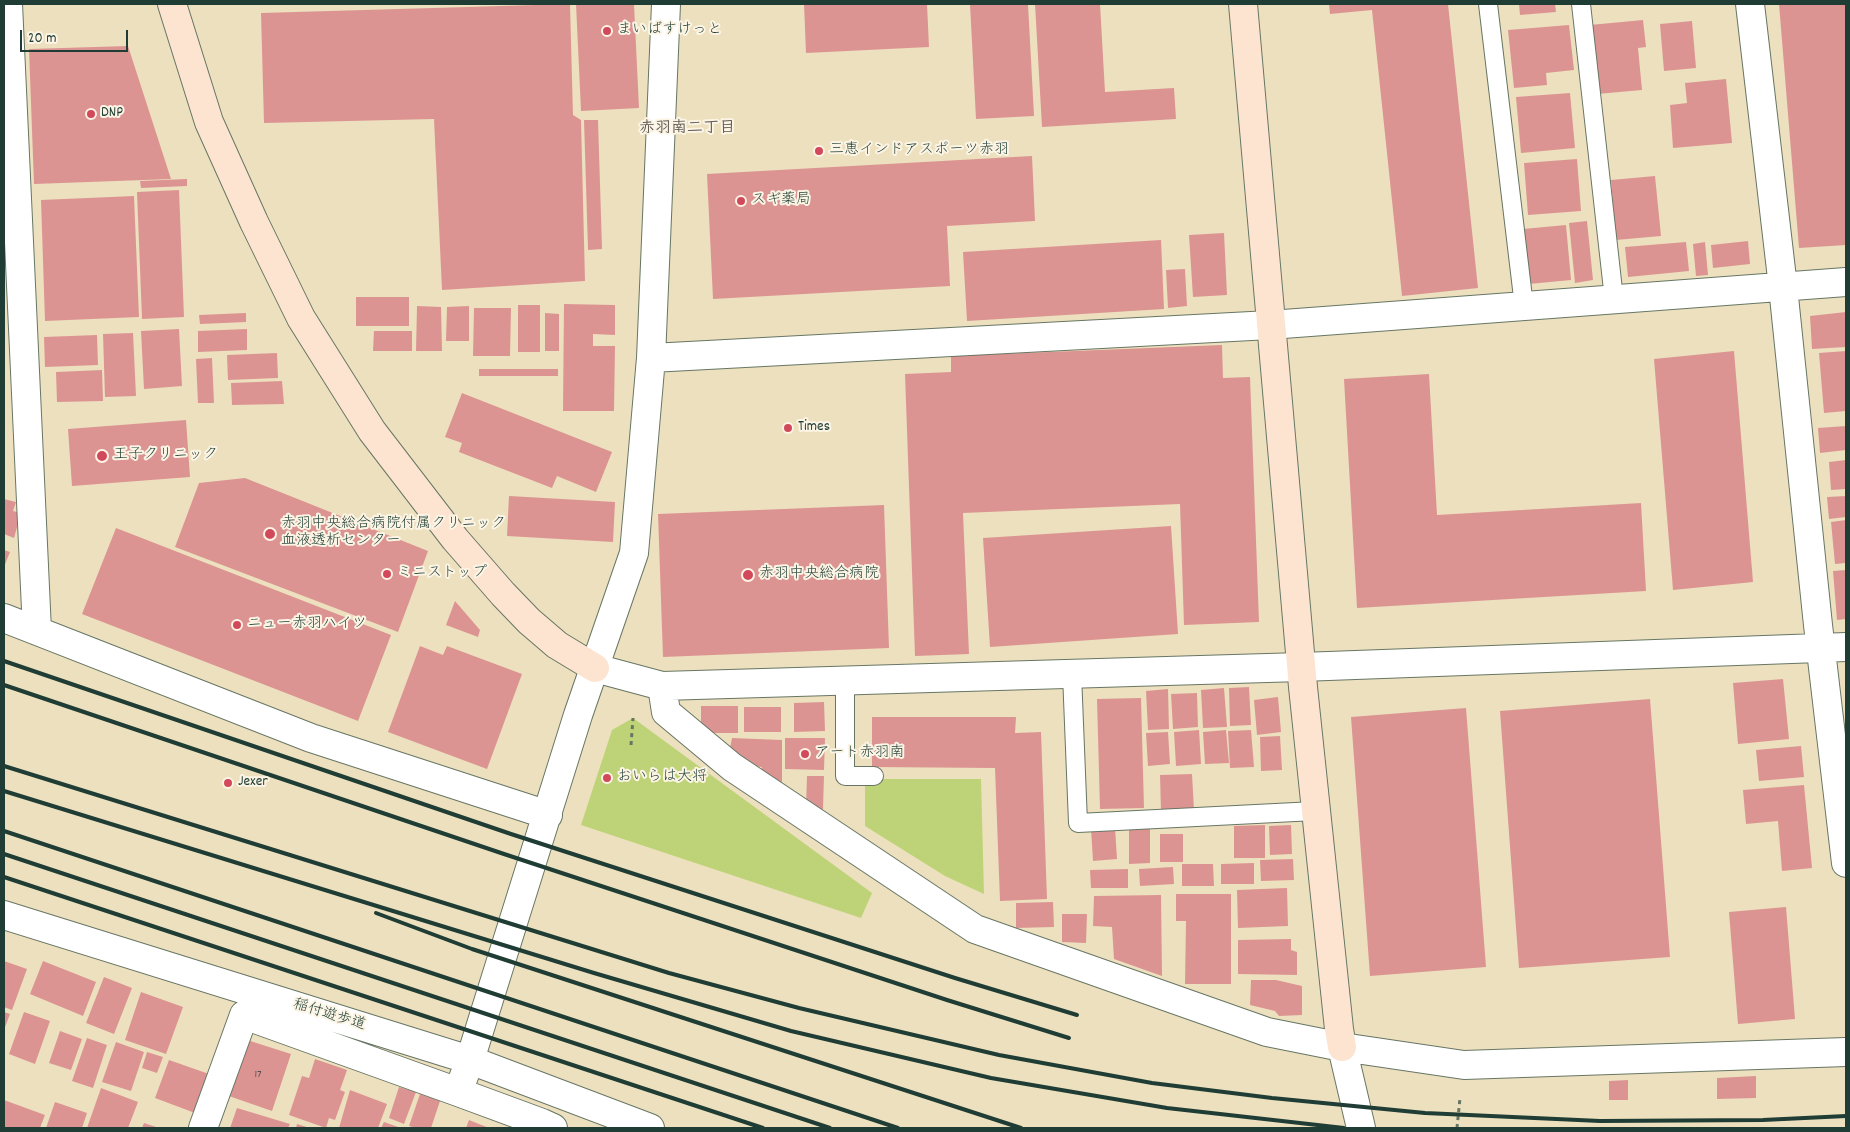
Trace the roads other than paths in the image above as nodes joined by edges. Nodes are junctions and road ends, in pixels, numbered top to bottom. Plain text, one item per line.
1 (8, 4) edge
2 (172, 4) edge
3 (666, 4) edge
4 (1243, 4) edge
5 (1488, 4) edge
6 (1581, 4) edge
7 (1750, 4) edge
8 (1846, 282) edge
9 (1783, 287) junction
10 (1614, 299) junction
11 (1524, 306) junction
12 (1270, 324) junction
13 (651, 358) junction
14 (4, 618) edge
15 (37, 631) junction
16 (1834, 647) edge
17 (1301, 667) junction
18 (595, 668) junction
19 (1072, 674) junction
20 (845, 680) junction
21 (662, 686) junction
22 (874, 776) dead end
23 (1315, 812) junction
24 (548, 815) junction
25 (1846, 863) edge
26 (4, 915) edge
27 (1342, 1047) junction
28 (1846, 1052) edge
29 (470, 1060) junction
30 (458, 1092) junction
31 (203, 1128) edge
32 (553, 1128) edge
33 (650, 1128) edge
34 (1361, 1128) edge

1 - 15 street
2 - 18 street
3 - 13 street
4 - 12 street
5 - 11 lane
6 - 10 lane
7 - 9 street
8 - 9 street
9 - 10 street
9 - 16 street
10 - 11 street
11 - 12 street
12 - 13 street
12 - 17 street
13 - 18 street
14 - 15 street
15 - 24 street
16 - 17 street
16 - 25 street
17 - 19 street
17 - 23 street
18 - 21 street
18 - 24 street
19 - 20 street
19 - 23 lane
20 - 21 street
20 - 22 lane
21 - 27 street
23 - 27 street
24 - 29 street
26 - 29 street, 稲付遊歩道
27 - 28 street
27 - 34 street
29 - 30 street
29 - 33 street, 稲付遊歩道
30 - 31 street
30 - 32 street

